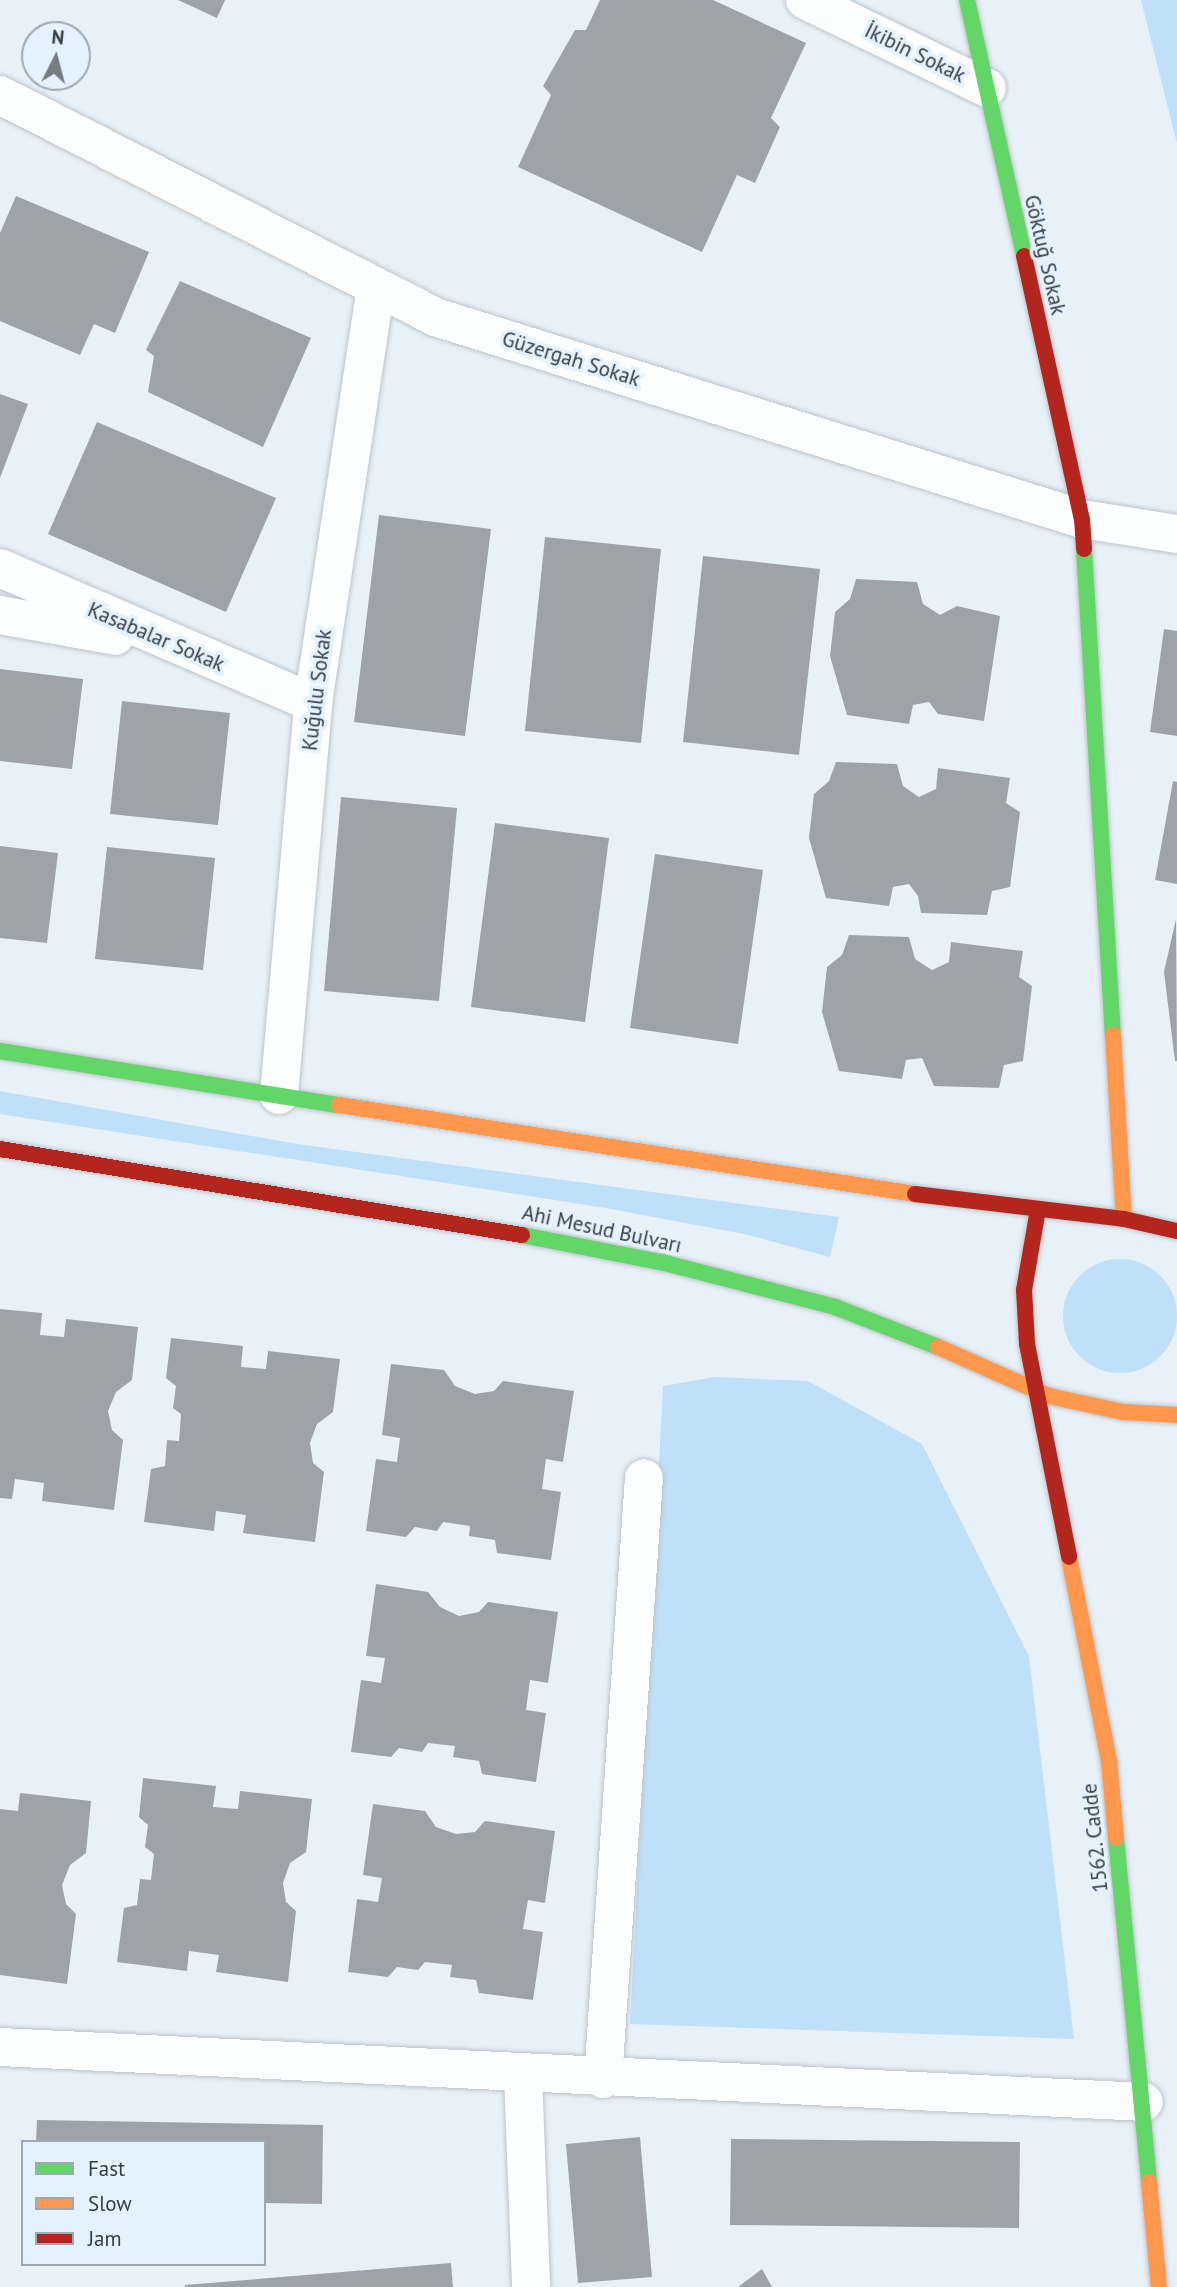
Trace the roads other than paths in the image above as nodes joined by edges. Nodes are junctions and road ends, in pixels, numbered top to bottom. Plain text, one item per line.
1 (805, 0) edge
2 (967, 0) edge
3 (987, 88) junction
4 (0, 95) edge
5 (376, 287) junction
6 (1083, 519) junction
7 (1177, 534) edge
8 (0, 568) edge
9 (0, 615) edge
10 (178, 648) junction
11 (313, 703) junction
12 (0, 1051) edge
13 (279, 1095) junction
14 (0, 1149) edge
15 (1038, 1209) junction
16 (1124, 1219) junction
17 (1177, 1231) edge
18 (1035, 1391) junction
19 (1177, 1415) edge
20 (644, 1478) dead end
21 (0, 2047) edge
22 (523, 2075) junction
23 (603, 2079) junction
24 (1144, 2102) junction
25 (531, 2287) edge
26 (1159, 2287) edge

1 - 3 street, İkibin Sokak
2 - 3 main road, Göktuğ Sokak
3 - 6 main road, Göktuğ Sokak
4 - 5 street, Güzergah Sokak
5 - 6 street, Güzergah Sokak
5 - 11 street, Kuğulu Sokak
6 - 7 street, Güzergah Sokak
6 - 16 main road, Göktuğ Sokak
8 - 10 street, Kasabalar Sokak
9 - 10 street
10 - 11 street, Kasabalar Sokak
11 - 13 street, Kuğulu Sokak
12 - 13 main road
13 - 15 main road
14 - 18 main road, Ahi Mesud Bulvarı
15 - 16 main road
15 - 18 main road, 1562. Cadde
16 - 17 main road
18 - 19 main road, Ahi Mesud Bulvarı
18 - 24 main road, 1562. Cadde
20 - 23 street
21 - 22 street
22 - 23 street
22 - 25 street
23 - 24 street
24 - 26 main road, 1562. Cadde

